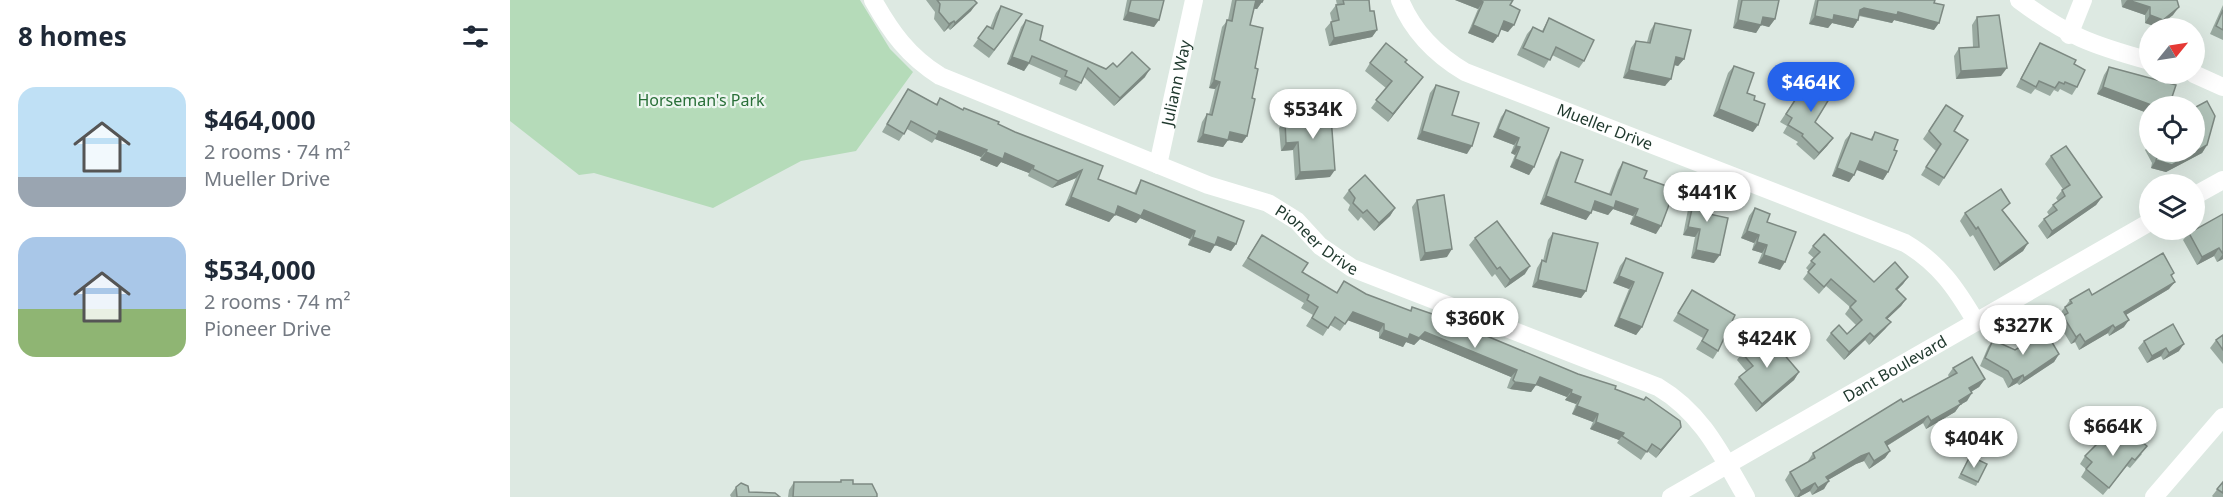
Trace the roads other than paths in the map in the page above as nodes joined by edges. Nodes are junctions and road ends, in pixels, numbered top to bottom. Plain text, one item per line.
1 (873, 0) edge
2 (1194, 0) edge
3 (1400, 0) edge
4 (2019, 0) edge
5 (2083, 0) edge
6 (2069, 35) junction
7 (2139, 58) edge
8 (2205, 79) edge
9 (2223, 87) edge
10 (1158, 165) junction
11 (2223, 180) edge
12 (2205, 190) edge
13 (2139, 228) edge
14 (1976, 322) junction
15 (2223, 417) edge
16 (1728, 465) junction
17 (1671, 497) edge
18 (1746, 497) edge
19 (2154, 497) edge

1 - 10 street, Pioneer Drive
2 - 10 street, Juliann Way
3 - 14 street, Mueller Drive
4 - 6 street
5 - 6 street
6 - 7 street
8 - 9 street
10 - 16 street, Pioneer Drive
11 - 12 street
13 - 14 street, Dant Boulevard
14 - 16 street, Dant Boulevard
15 - 19 street
16 - 17 street, Dant Boulevard
16 - 18 street, Pioneer Drive

